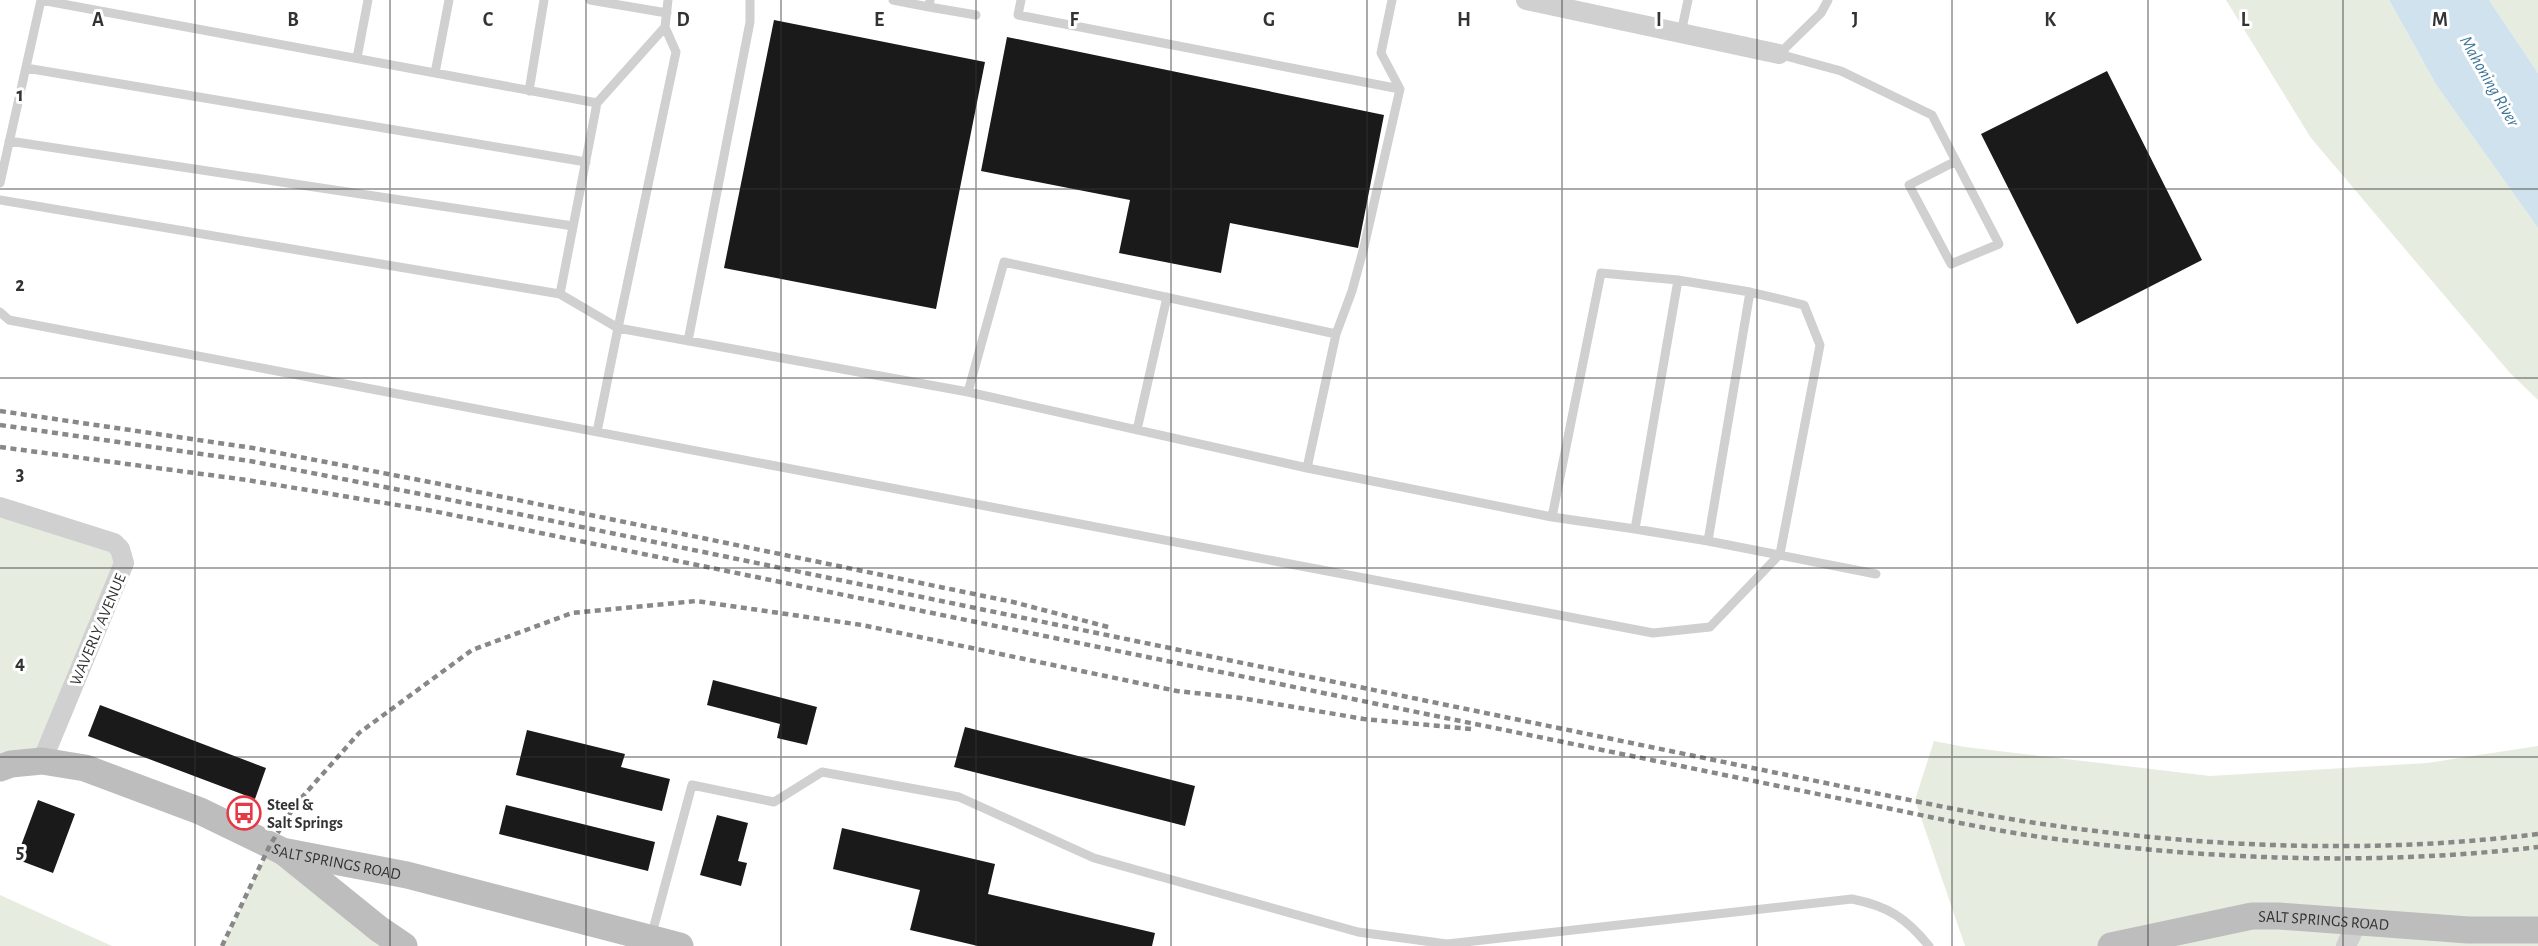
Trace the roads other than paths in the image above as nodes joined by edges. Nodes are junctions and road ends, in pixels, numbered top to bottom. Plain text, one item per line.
1 (368, 0) edge
2 (449, 0) edge
3 (544, 0) edge
4 (590, 0) edge
5 (668, 0) edge
6 (750, 0) edge
7 (893, 0) edge
8 (1021, 0) edge
9 (1392, 0) edge
10 (1526, 0) edge
11 (1688, 0) edge
12 (1828, 0) edge
13 (929, 4) edge
14 (668, 13) junction
15 (976, 15) dead end
16 (665, 27) junction
17 (1681, 33) junction
18 (1779, 54) junction
19 (357, 58) junction
20 (26, 68) junction
21 (435, 73) junction
22 (1400, 89) junction
23 (530, 91) junction
24 (597, 103) junction
25 (9, 141) junction
26 (1956, 161) junction
27 (586, 162) junction
28 (0, 183) edge
29 (0, 200) edge
30 (573, 226) junction
31 (1678, 280) junction
32 (1750, 292) junction
33 (560, 294) junction
34 (1167, 297) junction
35 (0, 312) edge
36 (618, 328) junction
37 (1336, 334) junction
38 (688, 341) junction
39 (968, 392) junction
40 (1137, 430) junction
41 (597, 432) junction
42 (1307, 468) junction
43 (0, 507) edge
44 (1552, 517) junction
45 (1635, 529) junction
46 (1708, 541) junction
47 (1780, 554) junction
48 (1876, 574) dead end
49 (42, 761) junction
50 (0, 768) edge
51 (282, 850) junction
52 (2357, 922) junction
53 (2538, 930) edge
54 (651, 938) junction
55 (404, 946) edge
56 (680, 946) edge
57 (1929, 946) edge
58 (2111, 946) edge
59 (2346, 946) edge

1 - 19 lane
2 - 21 lane
3 - 23 lane
4 - 14 lane
5 - 14 lane
6 - 38 lane
7 - 13 lane
8 - 22 lane
9 - 22 lane
10 - 17 street
11 - 17 lane
12 - 18 lane
13 - 15 lane
14 - 16 lane
16 - 24 lane
16 - 36 lane
17 - 18 street
18 - 26 lane
19 - 20 lane
19 - 21 lane
20 - 25 lane
20 - 27 lane
21 - 23 lane
22 - 37 lane
23 - 24 lane
24 - 27 lane
25 - 28 lane
25 - 30 lane
26 - 26 lane
27 - 30 lane
29 - 33 lane
30 - 33 lane
31 - 32 lane
31 - 44 lane
31 - 45 lane
32 - 46 lane
32 - 47 lane
33 - 36 lane
34 - 37 lane
34 - 39 lane
34 - 40 lane
35 - 41 lane
36 - 38 lane
36 - 41 lane
37 - 42 lane
38 - 39 lane
39 - 40 lane
40 - 42 lane
41 - 47 lane
42 - 44 lane
43 - 49 street, WAVERLY AVENUE
44 - 45 lane
45 - 46 lane
46 - 47 lane
47 - 48 lane
49 - 50 street, SALT SPRINGS ROAD
49 - 51 street, SALT SPRINGS ROAD
51 - 54 street, SALT SPRINGS ROAD
51 - 55 street
52 - 53 street, SALT SPRINGS ROAD
52 - 58 street, SALT SPRINGS ROAD
52 - 59 street
54 - 56 street, SALT SPRINGS ROAD
54 - 57 lane

